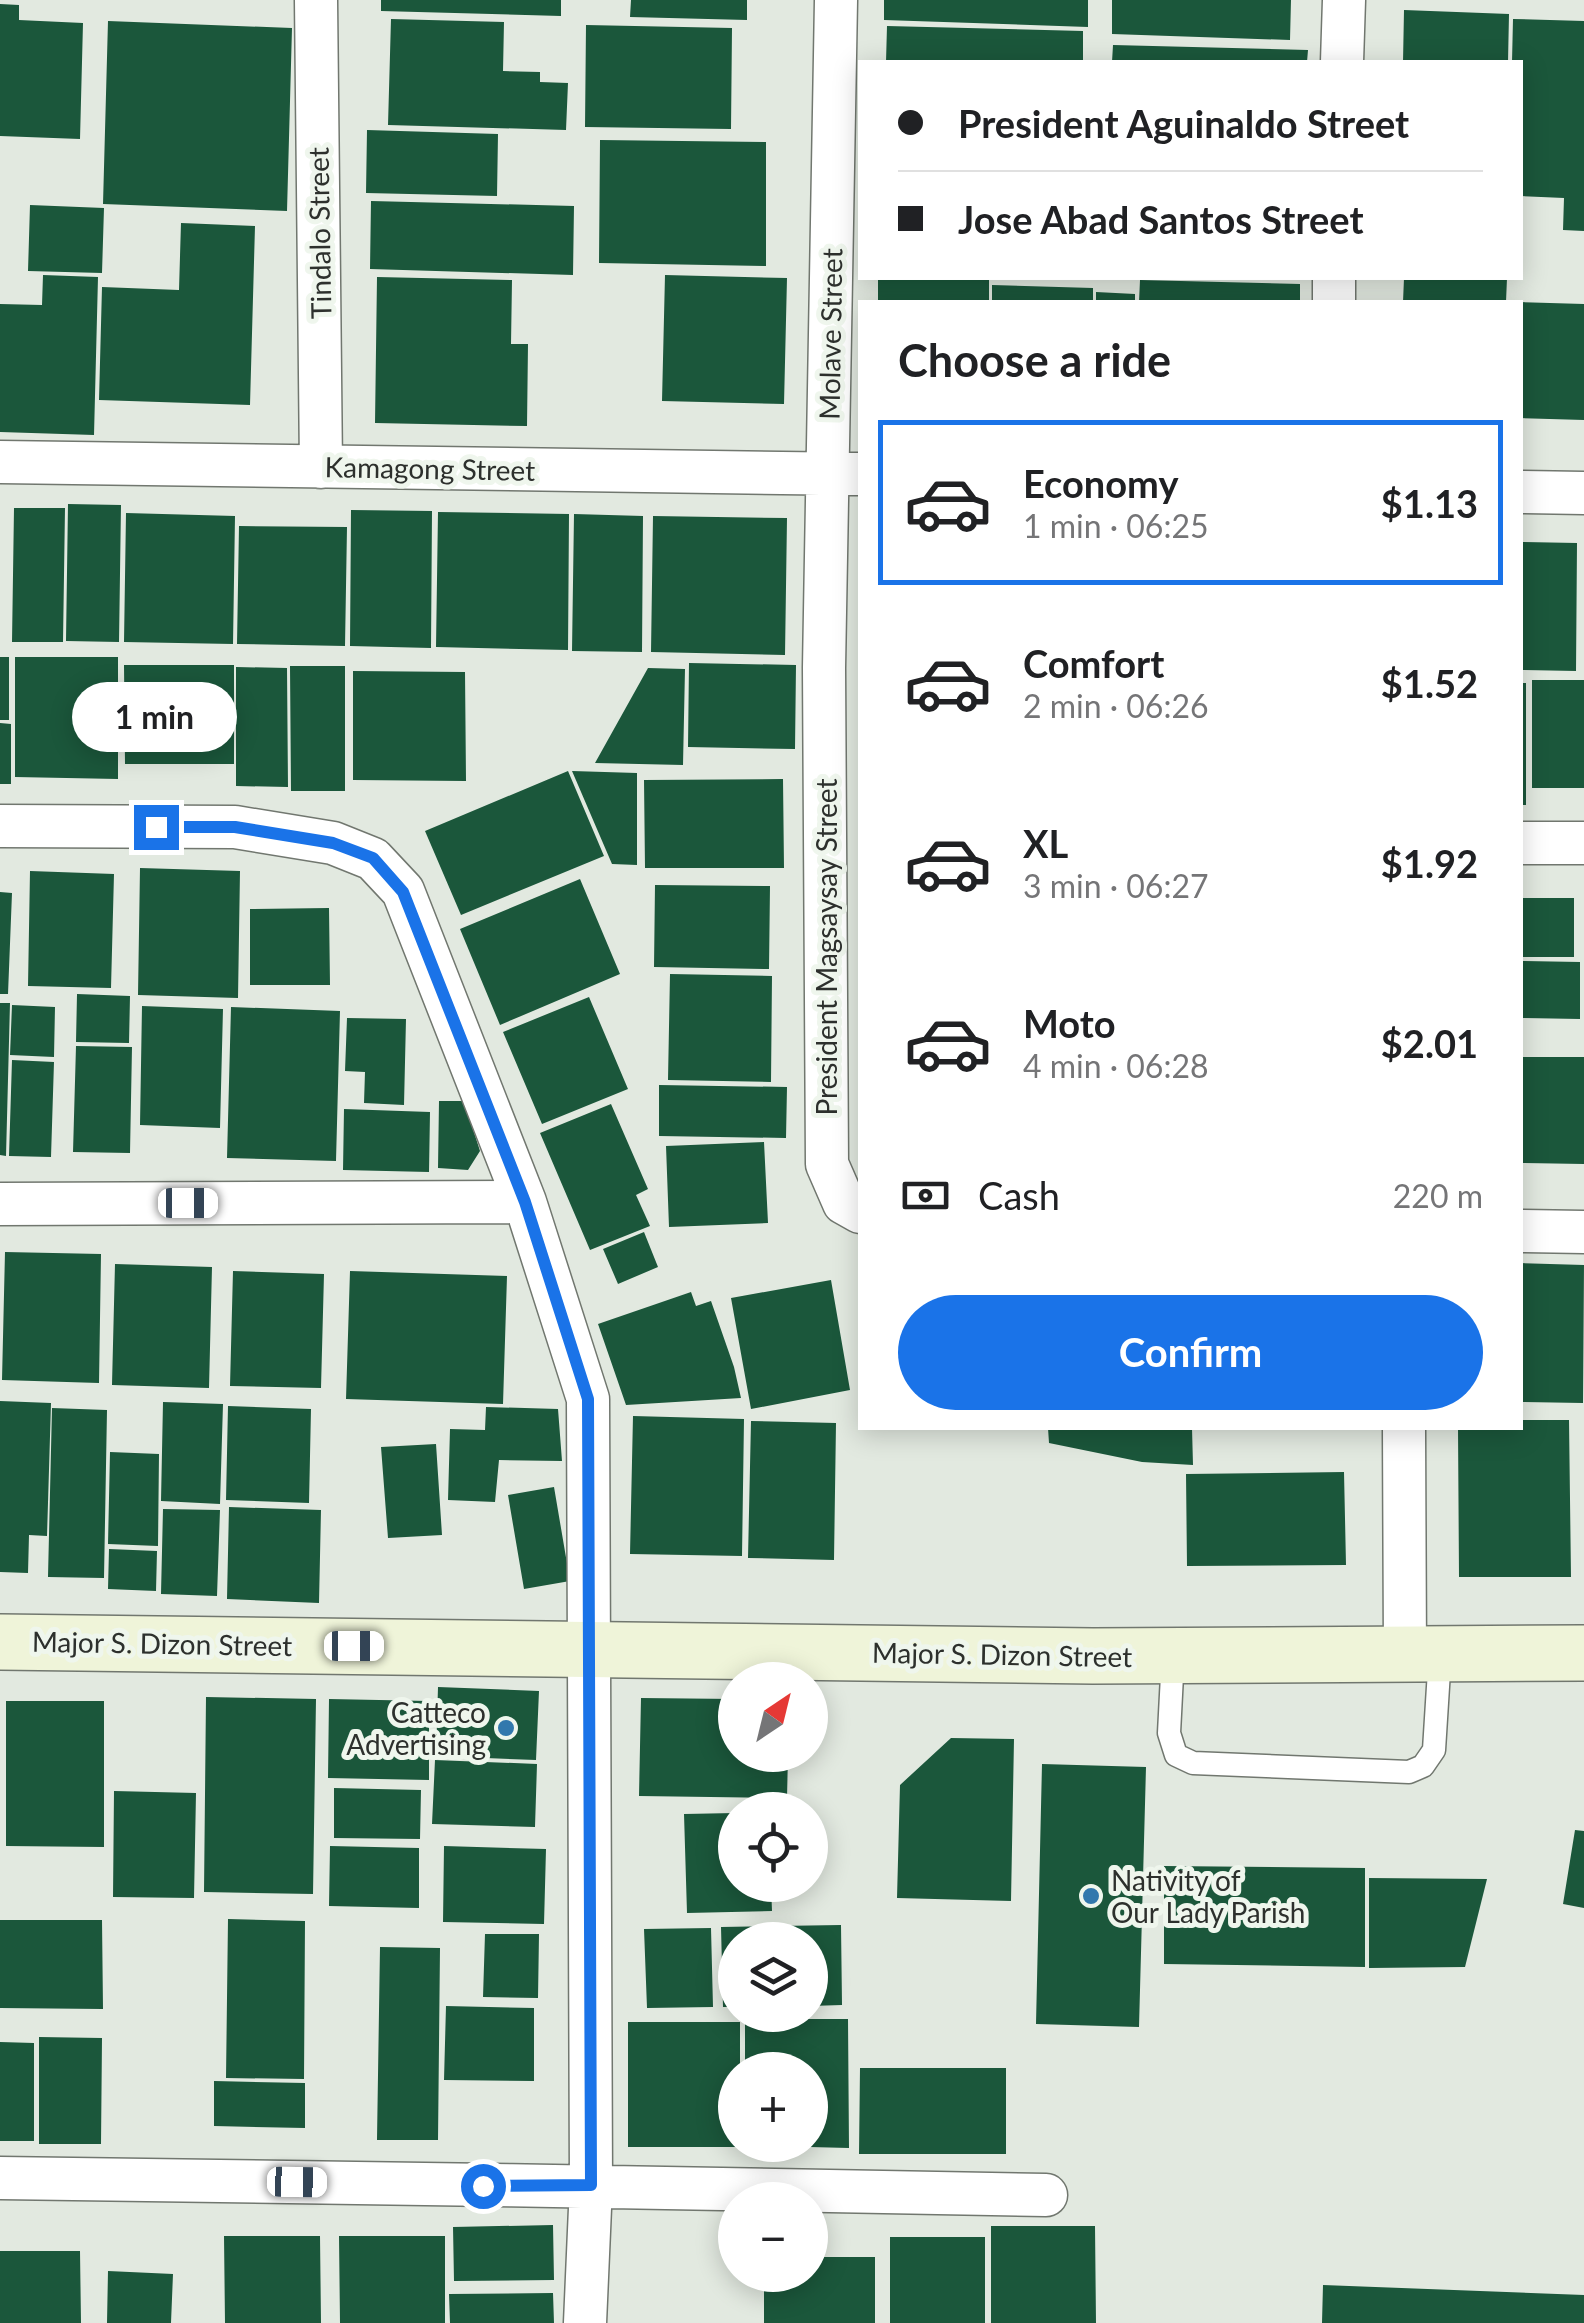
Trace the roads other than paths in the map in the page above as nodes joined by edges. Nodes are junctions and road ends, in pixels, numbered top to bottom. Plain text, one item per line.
1 (316, 0) edge
2 (836, 0) edge
3 (1344, 0) edge
4 (1342, 60) edge
5 (0, 462) edge
6 (321, 467) junction
7 (844, 473) edge
8 (1523, 492) edge
9 (1584, 493) edge
10 (824, 668) joint
11 (0, 826) edge
12 (843, 842) edge
13 (1523, 843) edge
14 (1584, 843) edge
15 (525, 1202) junction
16 (0, 1204) edge
17 (858, 1211) edge
18 (1523, 1231) edge
19 (1584, 1232) edge
20 (1404, 1430) edge
21 (589, 1627) junction
22 (0, 1642) edge
23 (1584, 1653) edge
24 (1422, 1655) junction
25 (1173, 1656) junction
26 (0, 2178) edge
27 (591, 2185) junction
28 (1046, 2195) dead end
29 (585, 2323) edge

1 - 6 street, Tindalo Street
2 - 7 street, Molave Street
3 - 4 street
5 - 6 street, Kamagong Street
6 - 7 street, Kamagong Street
7 - 10 street, Molave Street
8 - 9 street
10 - 12 street, President Magsaysay Street
11 - 15 street
12 - 17 street, President Magsaysay Street
13 - 14 street
15 - 16 street
15 - 21 street
18 - 19 street
20 - 24 street
21 - 22 street, Major S. Dizon Street
21 - 25 street, Major S. Dizon Street
21 - 27 street
23 - 24 street, Major S. Dizon Street
24 - 25 street, Major S. Dizon Street
24 - 25 lane
26 - 27 street
27 - 28 street
27 - 29 street

